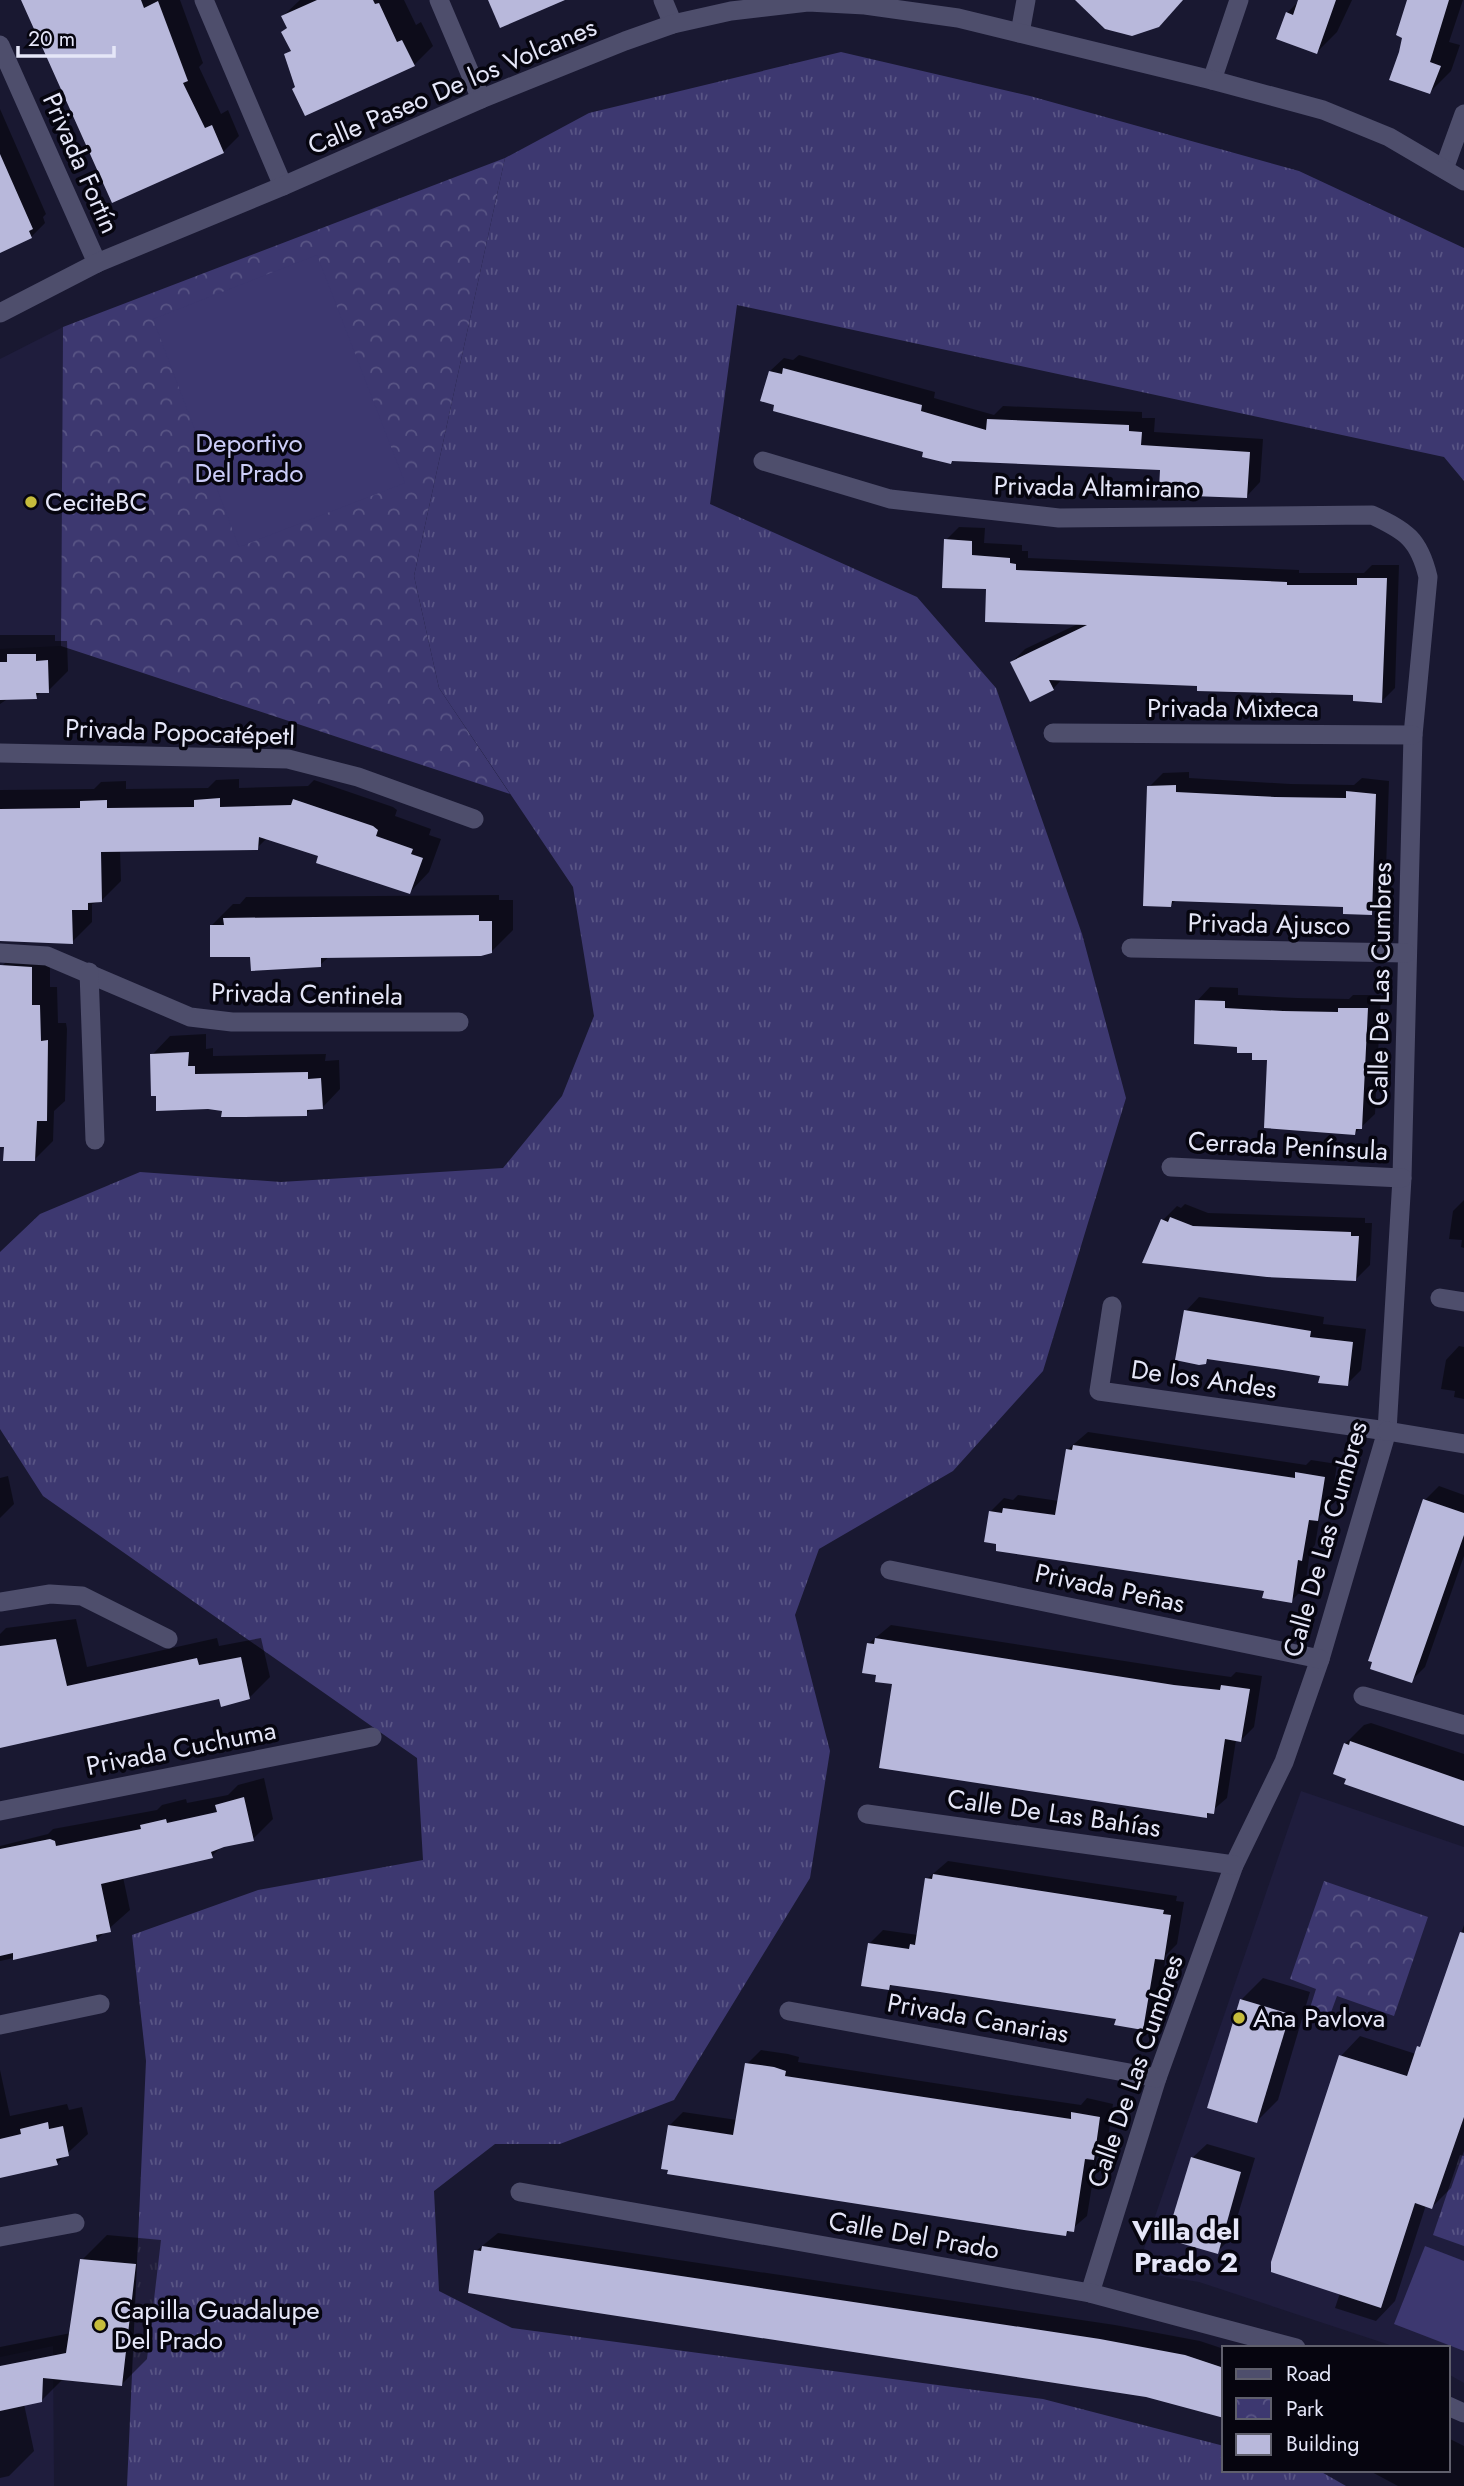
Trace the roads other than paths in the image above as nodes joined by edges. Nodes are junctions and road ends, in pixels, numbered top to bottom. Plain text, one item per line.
1 (204, 0) edge
2 (439, 0) edge
3 (663, 0) edge
4 (1026, 0) edge
5 (1239, 0) edge
6 (808, 1) edge
7 (673, 24) junction
8 (1020, 33) junction
9 (0, 45) edge
10 (1212, 80) junction
11 (481, 99) junction
12 (1464, 114) edge
13 (1444, 169) junction
14 (1464, 181) edge
15 (283, 186) junction
16 (97, 263) junction
17 (0, 313) edge
18 (763, 461) dead end
19 (1422, 552) joint
20 (1054, 733) dead end
21 (1413, 735) junction
22 (0, 753) edge
23 (474, 819) dead end
24 (1131, 948) dead end
25 (0, 953) edge
26 (1406, 953) junction
27 (89, 972) junction
28 (459, 1023) dead end
29 (95, 1140) dead end
30 (1171, 1167) dead end
31 (1402, 1178) junction
32 (1440, 1298) dead end
33 (1464, 1302) edge
34 (1112, 1306) dead end
35 (1387, 1430) junction
36 (1464, 1444) edge
37 (890, 1570) dead end
38 (0, 1602) edge
39 (168, 1639) dead end
40 (1320, 1659) junction
41 (1363, 1696) dead end
42 (1464, 1725) edge
43 (372, 1737) dead end
44 (0, 1811) edge
45 (867, 1814) dead end
46 (1234, 1865) junction
47 (100, 2004) dead end
48 (789, 2011) dead end
49 (0, 2025) edge
50 (1157, 2077) junction
51 (520, 2192) dead end
52 (75, 2223) dead end
53 (0, 2237) edge
54 (1090, 2293) junction
55 (1289, 2346) edge

1 - 15 street
2 - 11 street
3 - 7 street
4 - 8 street
5 - 10 street
6 - 7 street, Calle Paseo De los Volcanes
6 - 8 street, Calle Paseo De los Volcanes
7 - 11 street, Calle Paseo De los Volcanes
8 - 10 street, Calle Paseo De los Volcanes
9 - 16 street, Privada Fortín
10 - 13 street, Calle Paseo De los Volcanes
11 - 15 street, Calle Paseo De los Volcanes
12 - 13 street
13 - 14 street, Calle Paseo De los Volcanes
15 - 16 street, Calle Paseo De los Volcanes
16 - 17 street, Calle Paseo De los Volcanes
18 - 19 street, Privada Altamirano
19 - 21 street, Calle De Las Cumbres
20 - 21 street, Privada Mixteca
21 - 26 street, Calle De Las Cumbres
22 - 23 street, Privada Popocatépetl
24 - 26 street, Privada Ajusco
25 - 27 street, Privada Centinela
26 - 31 street, Calle De Las Cumbres
27 - 28 street, Privada Centinela
27 - 29 street
30 - 31 street, Cerrada Península
31 - 35 street, Calle De Las Cumbres
32 - 33 street
34 - 35 street, De los Andes
35 - 36 street
35 - 40 street, Calle De Las Cumbres
37 - 40 street, Privada Peñas
38 - 39 street
40 - 46 street, Calle De Las Cumbres
41 - 42 street
43 - 44 street, Privada Cuchuma
45 - 46 street, Calle De Las Bahías
46 - 50 street, Calle De Las Cumbres
47 - 49 street
48 - 50 street, Privada Canarias
50 - 54 street, Calle De Las Cumbres
51 - 54 street, Calle Del Prado
52 - 53 street
54 - 55 street, Calle Del Prado

